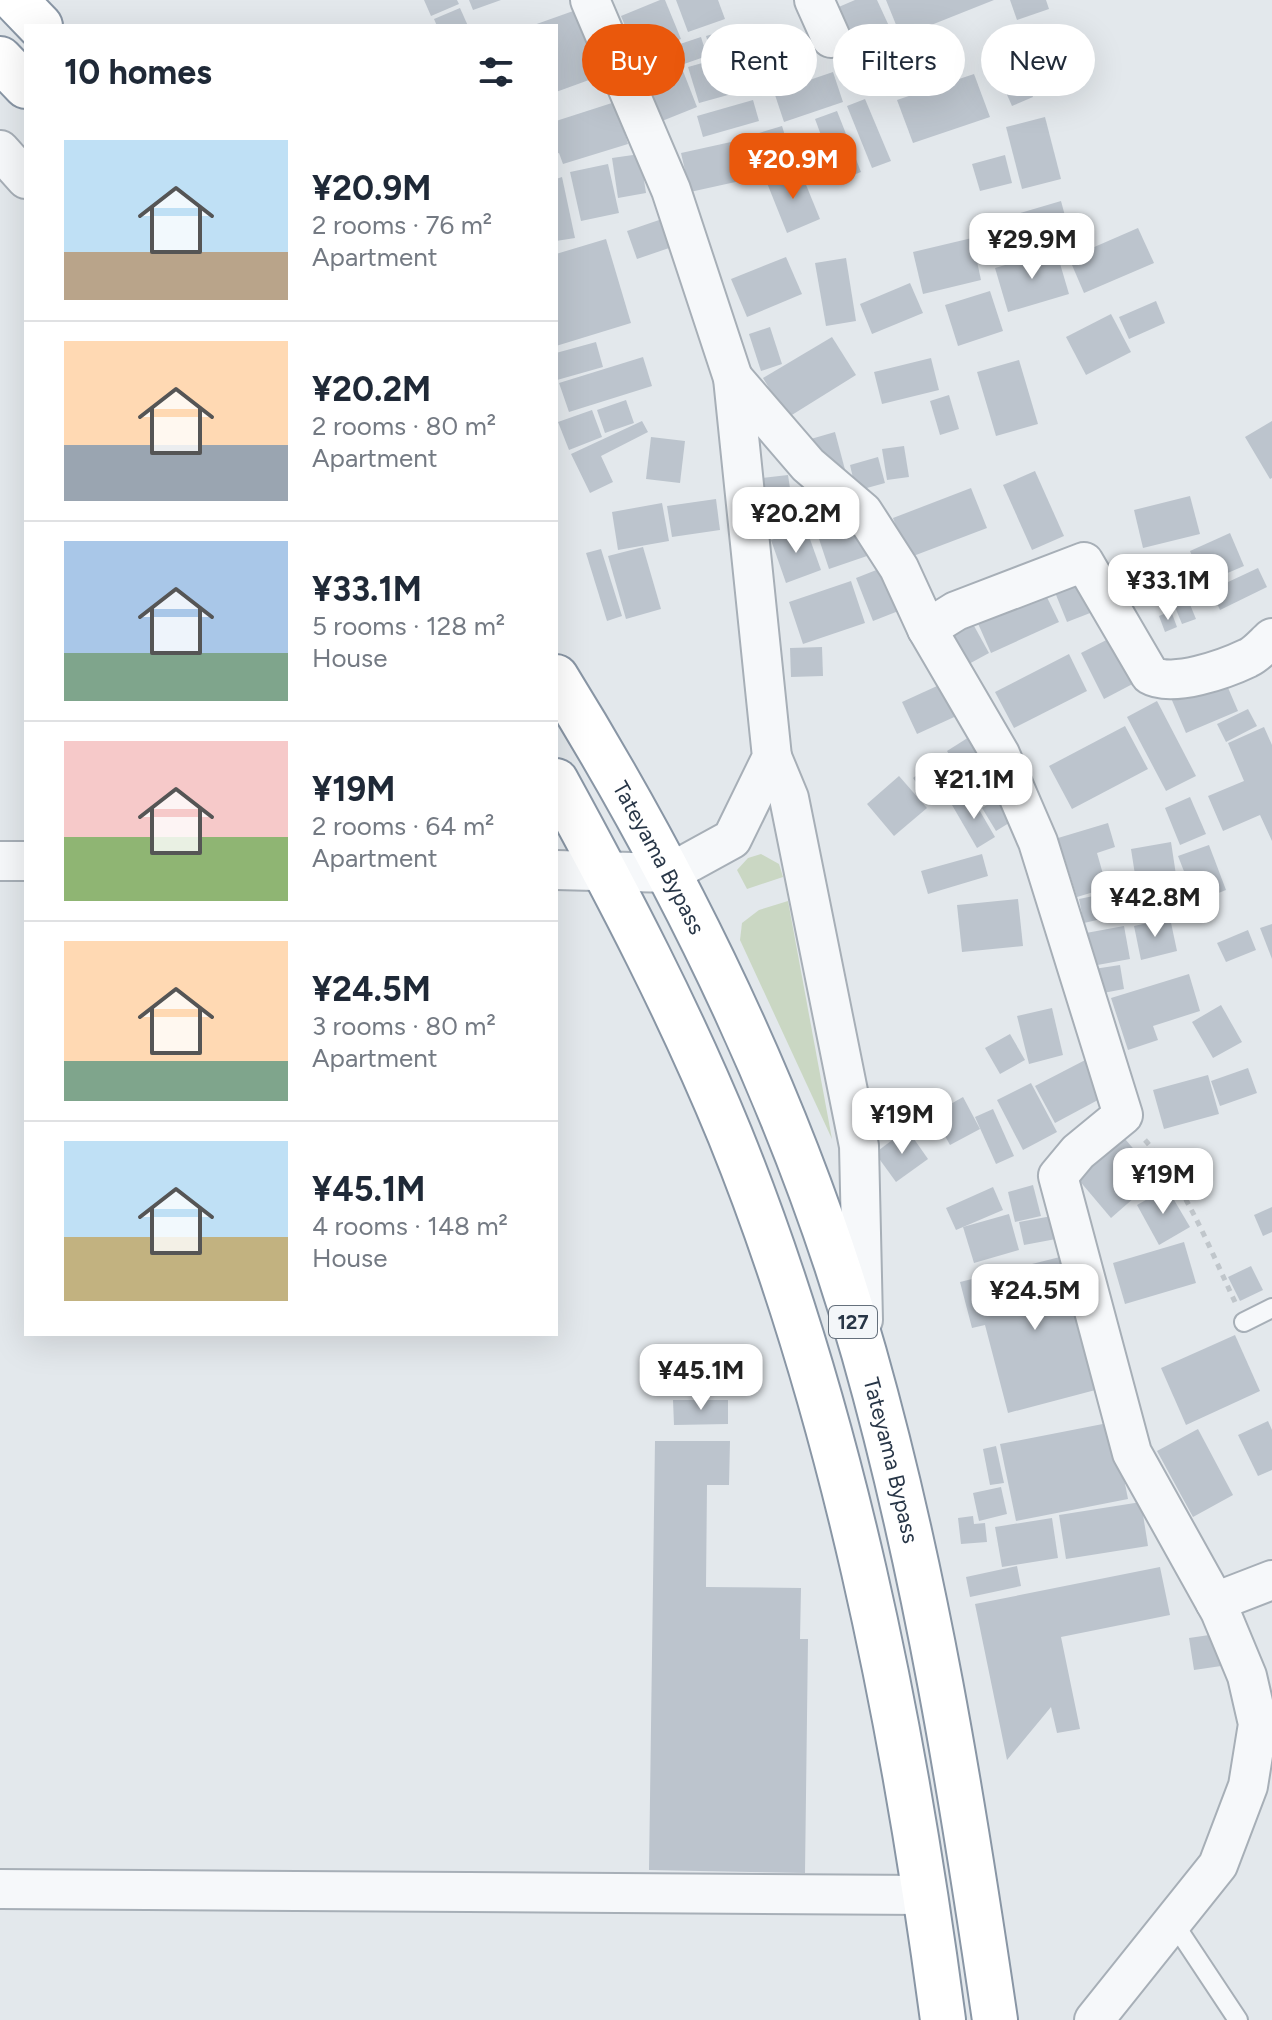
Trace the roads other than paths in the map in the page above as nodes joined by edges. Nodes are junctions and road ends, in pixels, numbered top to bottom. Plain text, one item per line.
1 (15, 0) edge
2 (590, 0) edge
3 (814, 0) edge
4 (38, 24) edge
5 (831, 38) dead end
6 (0, 59) edge
7 (24, 84) edge
8 (0, 150) edge
9 (24, 177) edge
10 (733, 378) junction
11 (927, 629) junction
12 (1272, 638) edge
13 (558, 680) edge
14 (772, 757) junction
15 (558, 792) edge
16 (0, 861) edge
17 (24, 861) edge
18 (571, 865) edge
19 (670, 873) junction
20 (1272, 1308) edge
21 (1244, 1322) road end
22 (863, 1351) junction
23 (1272, 1580) edge
24 (1215, 1602) junction
25 (0, 1889) edge
26 (926, 1895) junction
27 (1173, 1922) junction
28 (943, 2020) edge
29 (995, 2020) edge
30 (1094, 2020) edge
31 (1238, 2020) edge

1 - 4 highway
2 - 10 street
3 - 5 street
6 - 7 highway
8 - 9 street
10 - 11 street
10 - 14 street
11 - 12 street
11 - 24 street
13 - 19 highway, Tateyama Bypass / 127
14 - 19 street
14 - 22 street
15 - 18 highway, 127
16 - 17 street
18 - 19 street
18 - 26 highway, 127
19 - 22 highway, Tateyama Bypass / 127
20 - 21 lane
22 - 29 highway, Tateyama Bypass / 127
23 - 24 street
24 - 27 street
25 - 26 street
26 - 28 highway, 127
27 - 30 street
27 - 31 lane

